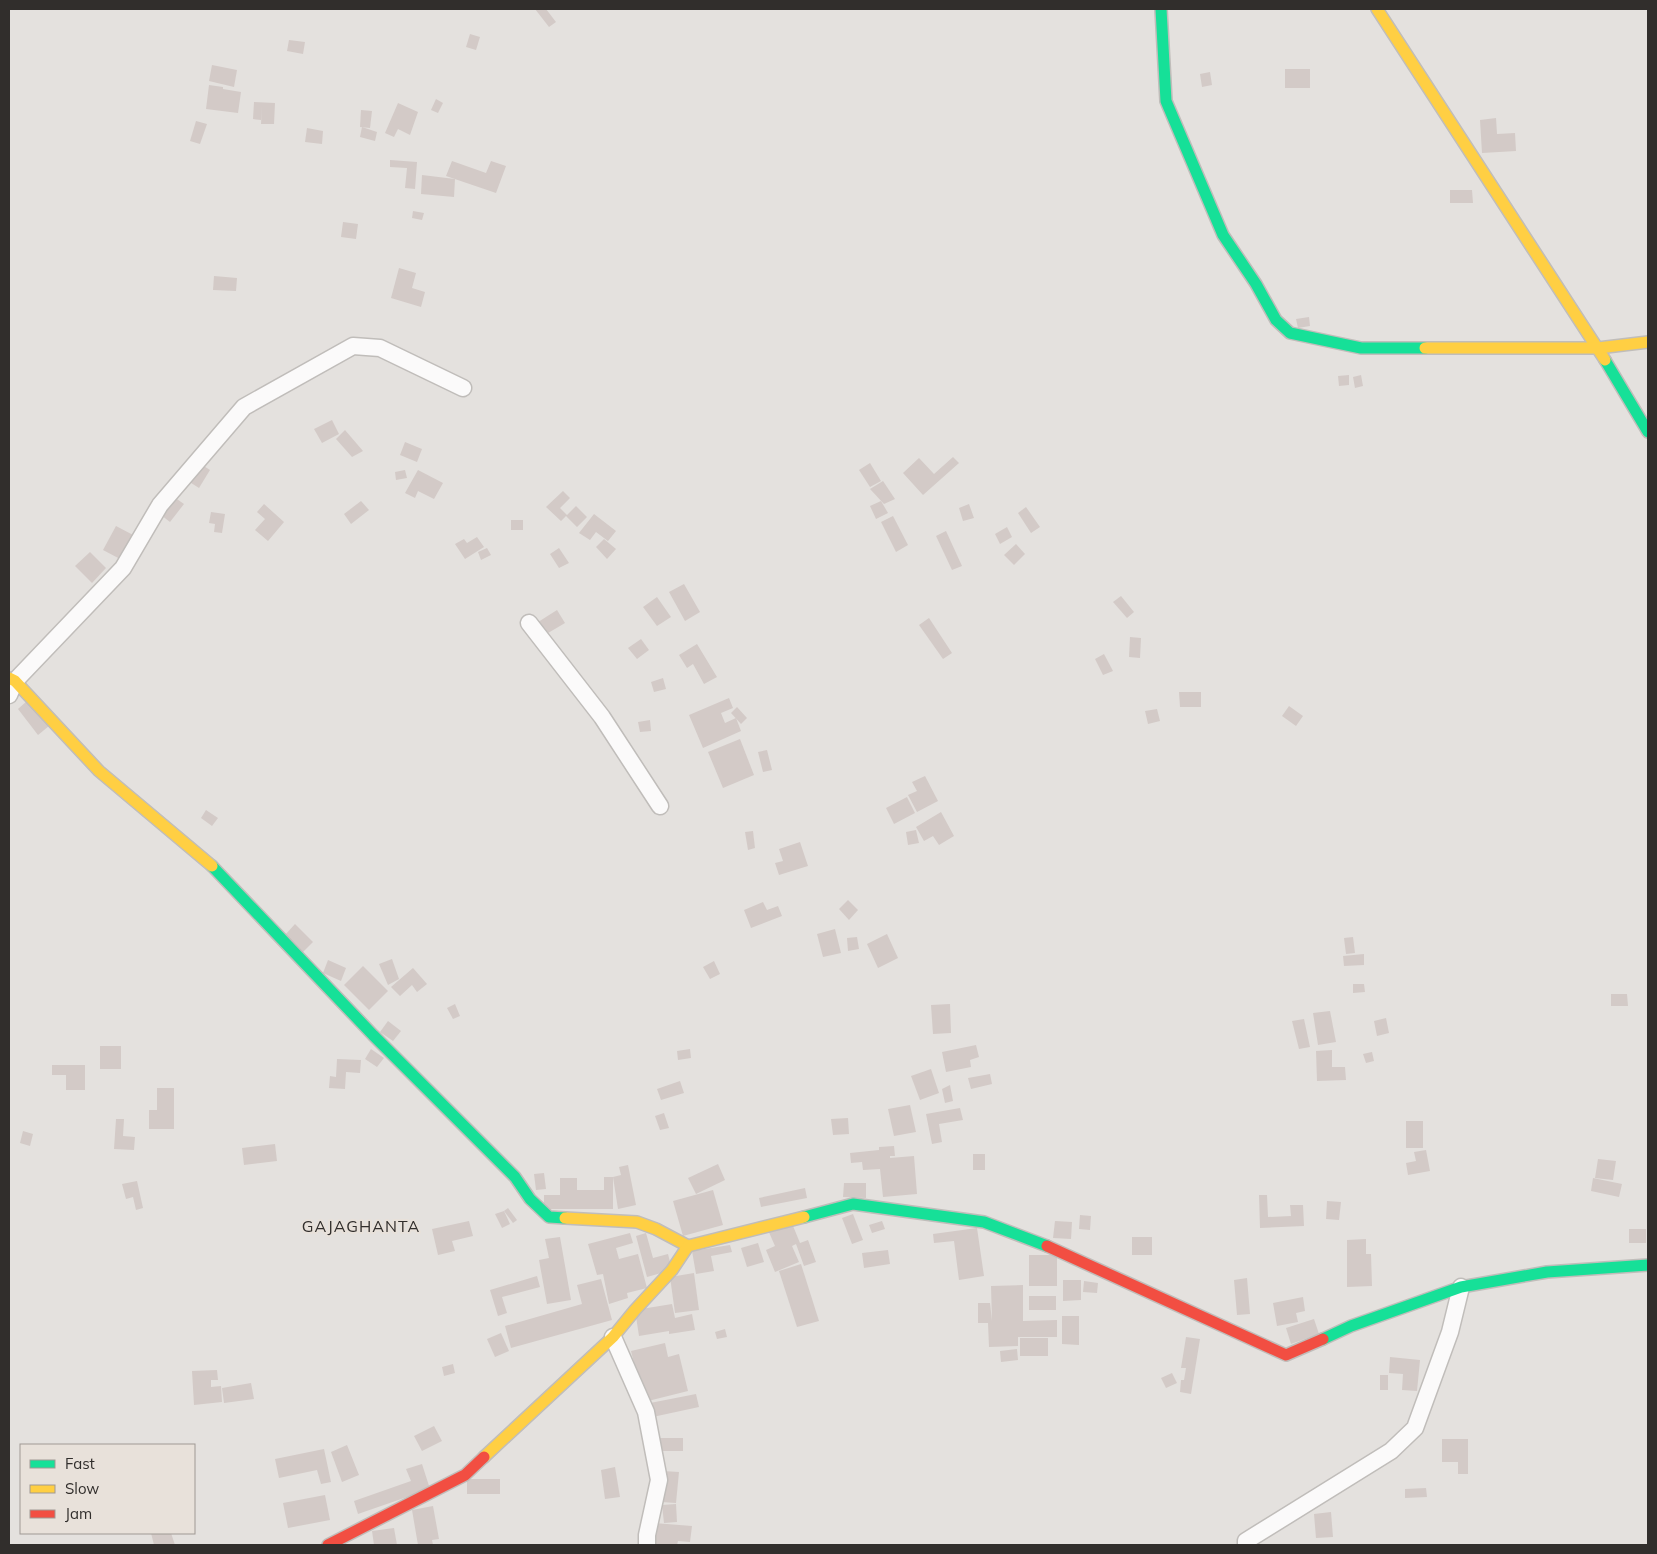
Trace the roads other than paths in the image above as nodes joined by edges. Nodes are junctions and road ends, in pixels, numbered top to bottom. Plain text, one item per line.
1 (1161, 9) edge
2 (1378, 9) edge
3 (1648, 342) edge
4 (1598, 348) junction
5 (463, 388) dead end
6 (1648, 432) edge
7 (529, 623) dead end
8 (11, 685) edge
9 (660, 806) dead end
10 (688, 1246) junction
11 (1648, 1265) edge
12 (1461, 1287) junction
13 (613, 1337) junction
14 (328, 1545) edge
15 (647, 1545) edge
16 (1246, 1545) edge

1 - 4 street
2 - 4 street
3 - 4 street
4 - 6 street
5 - 8 street
7 - 9 street
8 - 10 street
10 - 12 street
10 - 13 street
11 - 12 street
12 - 16 street
13 - 14 street
13 - 15 street

